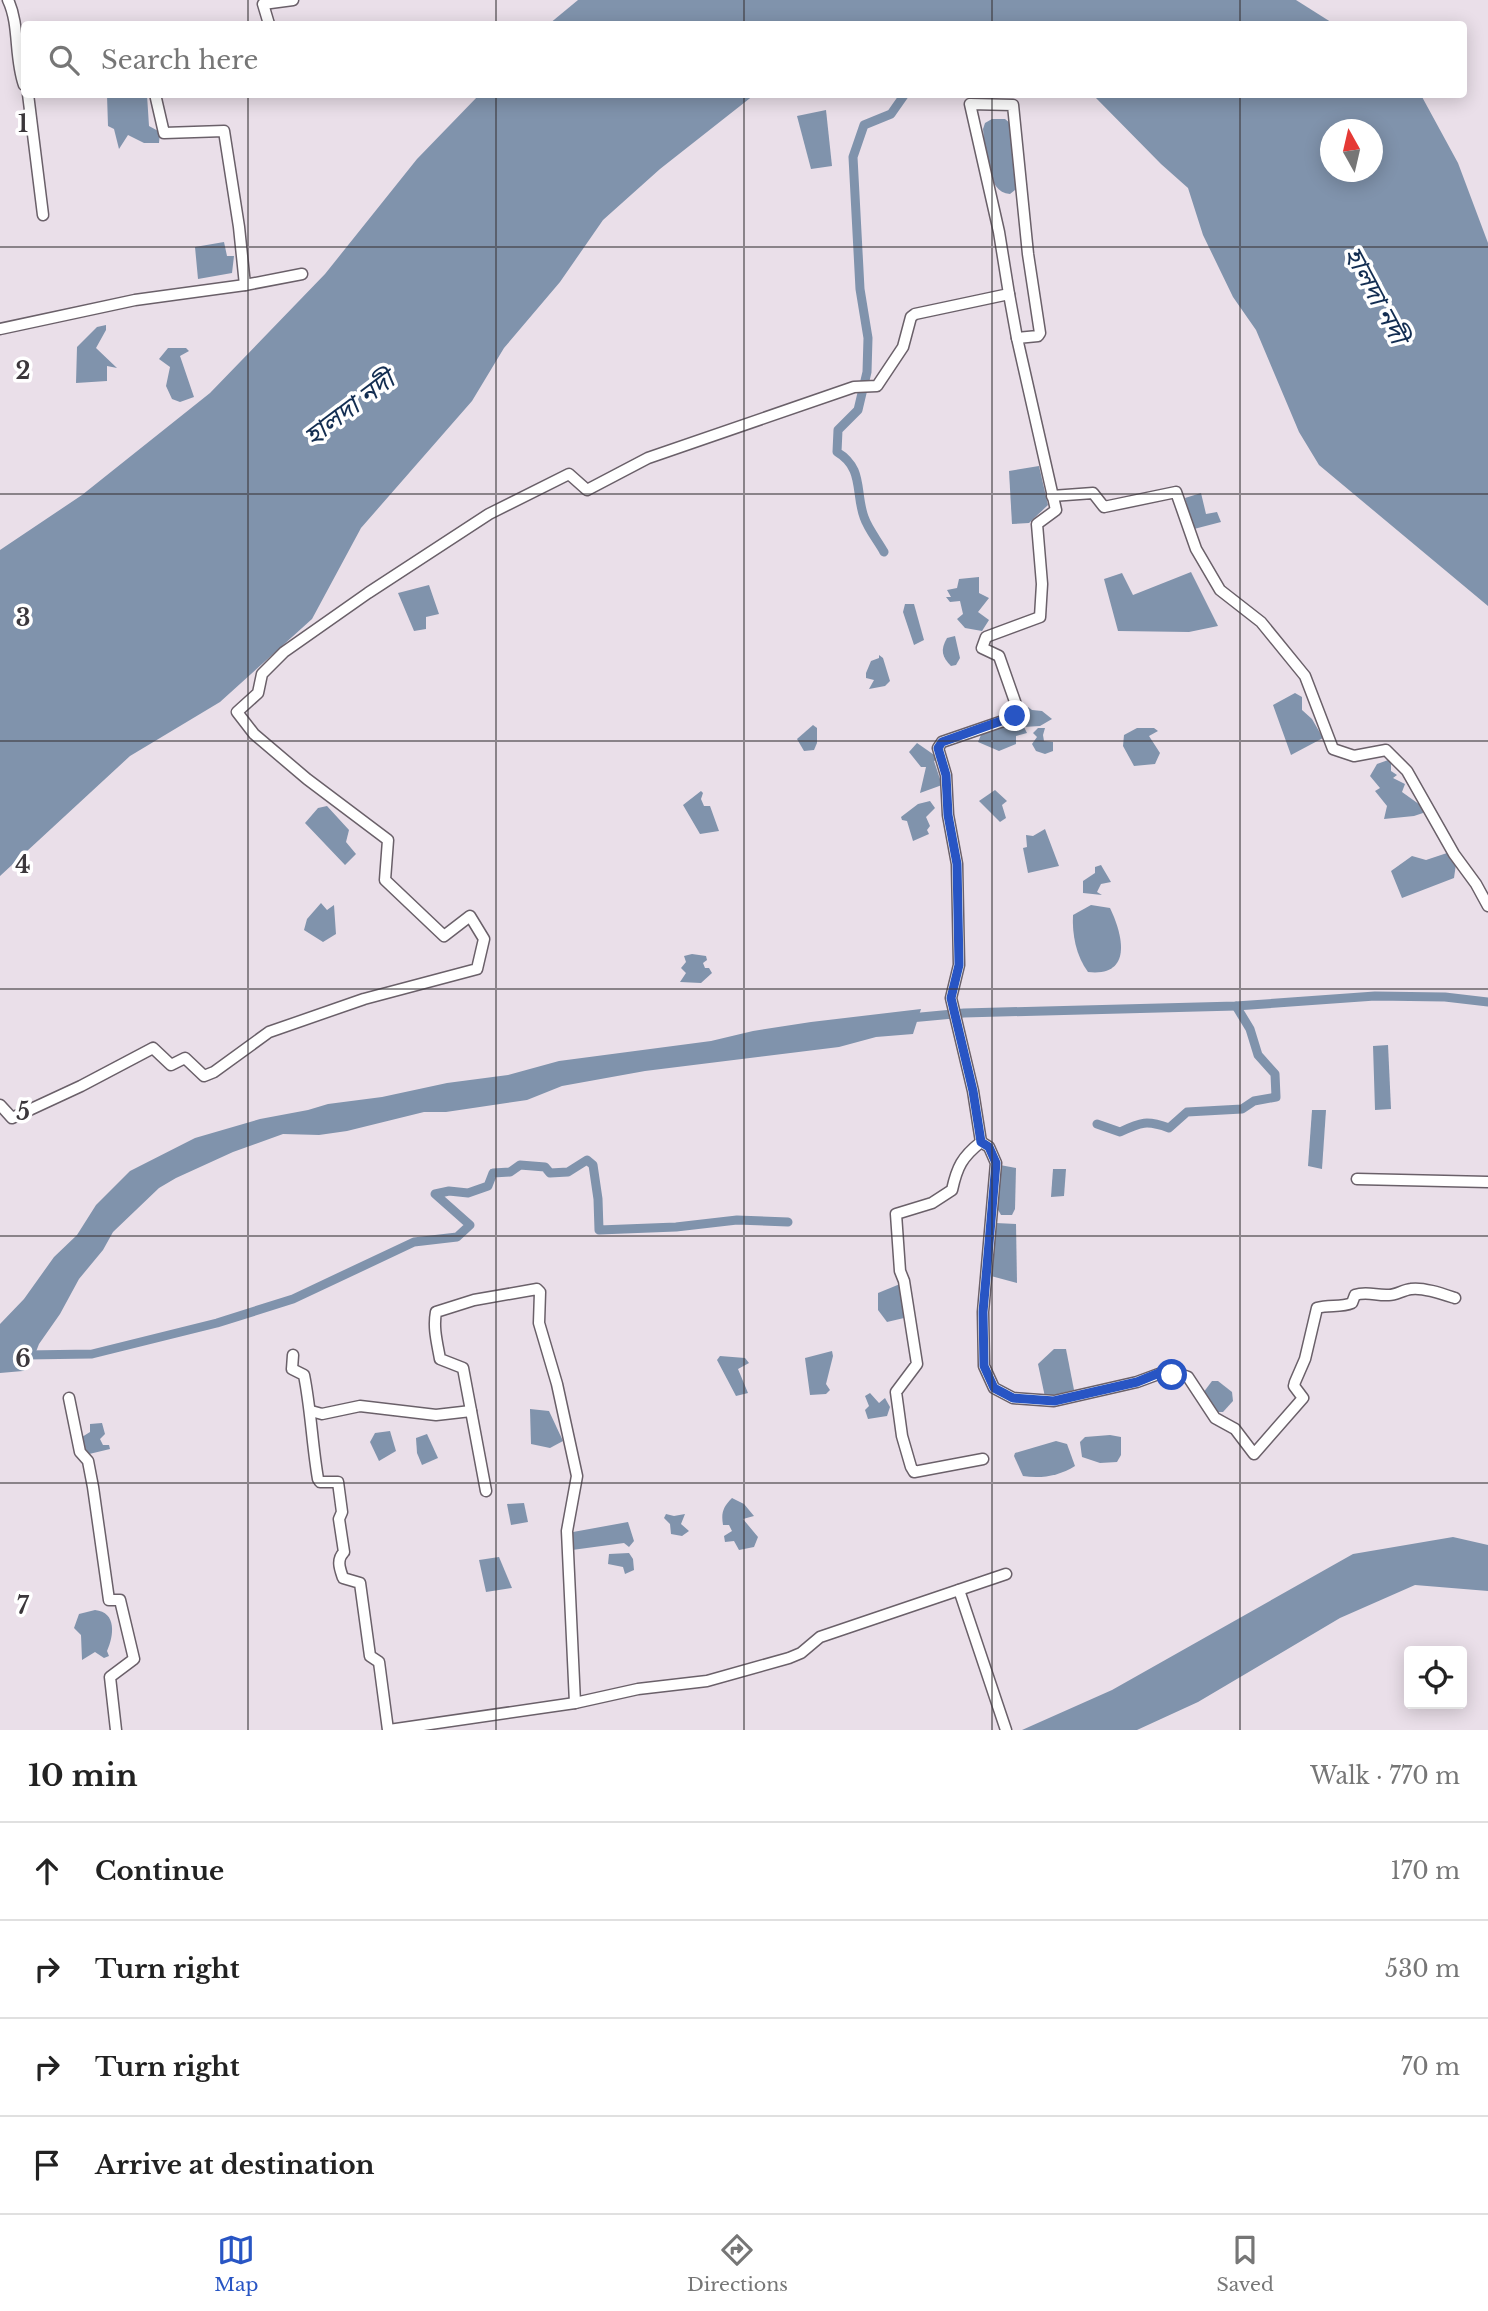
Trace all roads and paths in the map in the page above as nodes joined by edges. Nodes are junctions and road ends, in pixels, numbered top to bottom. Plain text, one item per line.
1 (8, 0) edge
2 (293, 0) edge
3 (262, 2) edge
4 (268, 21) edge
5 (21, 72) edge
6 (28, 98) edge
7 (156, 98) edge
8 (43, 215) dead end
9 (302, 275) dead end
10 (245, 285) junction
11 (1009, 294) junction
12 (0, 329) edge
13 (1017, 338) junction
14 (1052, 496) junction
15 (1488, 906) edge
16 (0, 1105) edge
17 (981, 1142) junction
18 (1357, 1180) dead end
19 (1488, 1182) edge
20 (1455, 1298) dead end
21 (293, 1354) dead end
22 (69, 1398) dead end
23 (311, 1410) junction
24 (471, 1411) junction
25 (983, 1459) dead end
26 (486, 1492) dead end
27 (1006, 1574) dead end
28 (959, 1590) junction
29 (575, 1703) junction
30 (1005, 1727) edge
31 (116, 1730) edge
32 (389, 1730) edge

1 - 5 street
2 - 3 street
3 - 4 street
6 - 8 street
7 - 10 street
9 - 10 street
10 - 12 street
11 - 13 street
11 - 13 street
11 - 16 street
13 - 14 street
14 - 15 street
14 - 17 street
17 - 20 street
17 - 25 street
18 - 19 street
21 - 23 street
22 - 31 street
23 - 24 street
23 - 32 street
24 - 26 street
24 - 29 street
27 - 28 street
28 - 29 street
28 - 30 street
29 - 32 street

